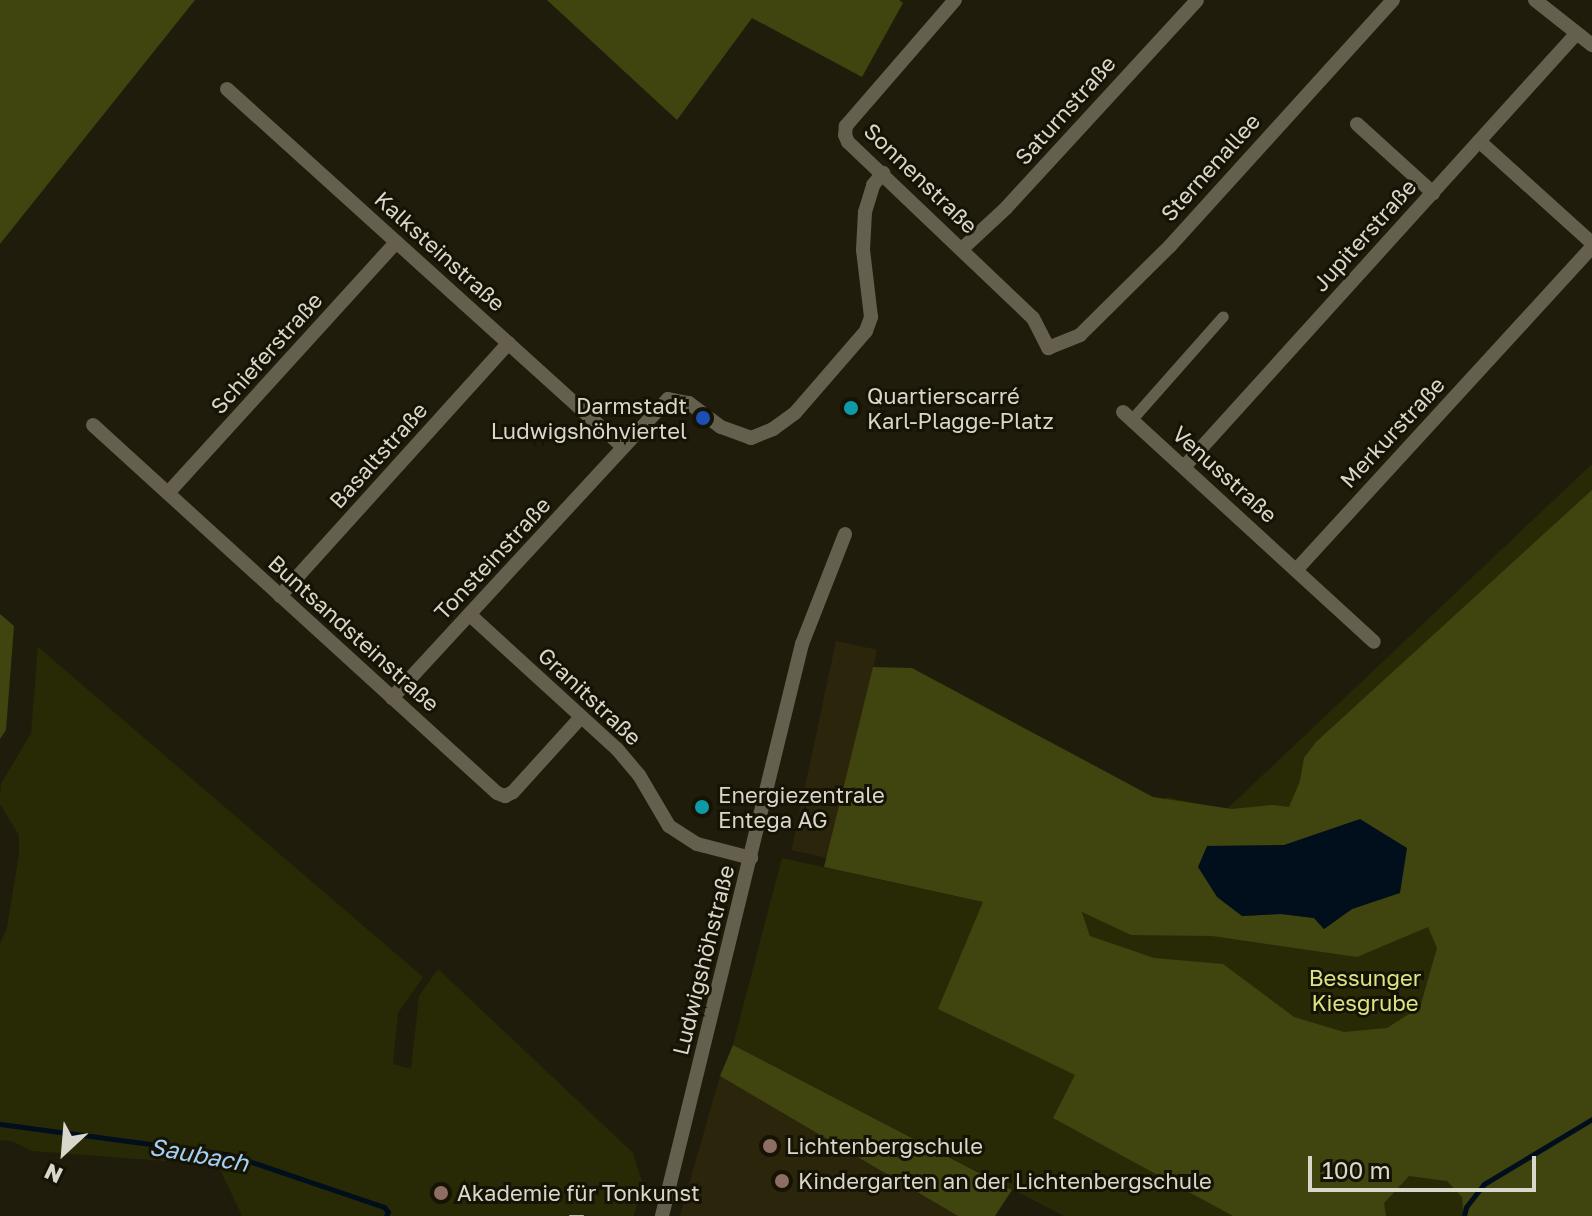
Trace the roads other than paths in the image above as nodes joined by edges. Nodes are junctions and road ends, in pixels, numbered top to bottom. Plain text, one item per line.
1 (1197, 0) edge
2 (1393, 0) edge
3 (1535, 0) edge
4 (946, 3) edge
5 (1577, 33) junction
6 (1592, 45) edge
7 (227, 89) dead end
8 (1357, 124) dead end
9 (1479, 141) junction
10 (883, 173) junction
11 (1433, 193) junction
12 (396, 242) junction
13 (1592, 245) edge
14 (963, 248) junction
15 (1223, 316) dead end
16 (509, 343) junction
17 (1048, 348) joint
18 (1128, 415) joint
19 (93, 425) dead end
20 (623, 447) junction
21 (1184, 467) junction
22 (168, 493) junction
23 (845, 534) dead end
24 (1297, 569) junction
25 (280, 596) junction
26 (470, 615) junction
27 (1374, 642) dead end
28 (392, 698) junction
29 (581, 717) junction
30 (751, 858) junction
31 (662, 1216) edge

1 - 14 street, Saturnstraße
2 - 17 street, Sternenallee
3 - 5 street
4 - 10 street, Sonnenstraße
5 - 6 street
5 - 9 street, Jupiterstraße
7 - 12 street, Kalksteinstraße
8 - 11 street
9 - 11 street, Jupiterstraße
9 - 13 street, Merkurstraße
10 - 14 street, Sonnenstraße
10 - 20 street, Tonsteinstraße
11 - 21 street, Jupiterstraße
12 - 16 street, Kalksteinstraße
12 - 22 street, Schieferstraße
13 - 24 street, Merkurstraße
14 - 17 street, Sonnenstraße
15 - 18 street
16 - 20 street, Kalksteinstraße
16 - 25 street, Basaltstraße
18 - 21 street, Venusstraße
19 - 22 street, Buntsandsteinstraße
20 - 26 street, Tonsteinstraße
21 - 24 street, Venusstraße
22 - 25 street, Buntsandsteinstraße
23 - 30 street, Ludwigshöhstraße
24 - 27 street
25 - 28 street, Buntsandsteinstraße
26 - 28 street, Tonsteinstraße
26 - 29 street, Granitstraße
28 - 29 street, Buntsandsteinstraße
29 - 30 street, Granitstraße
30 - 31 street, Ludwigshöhstraße

